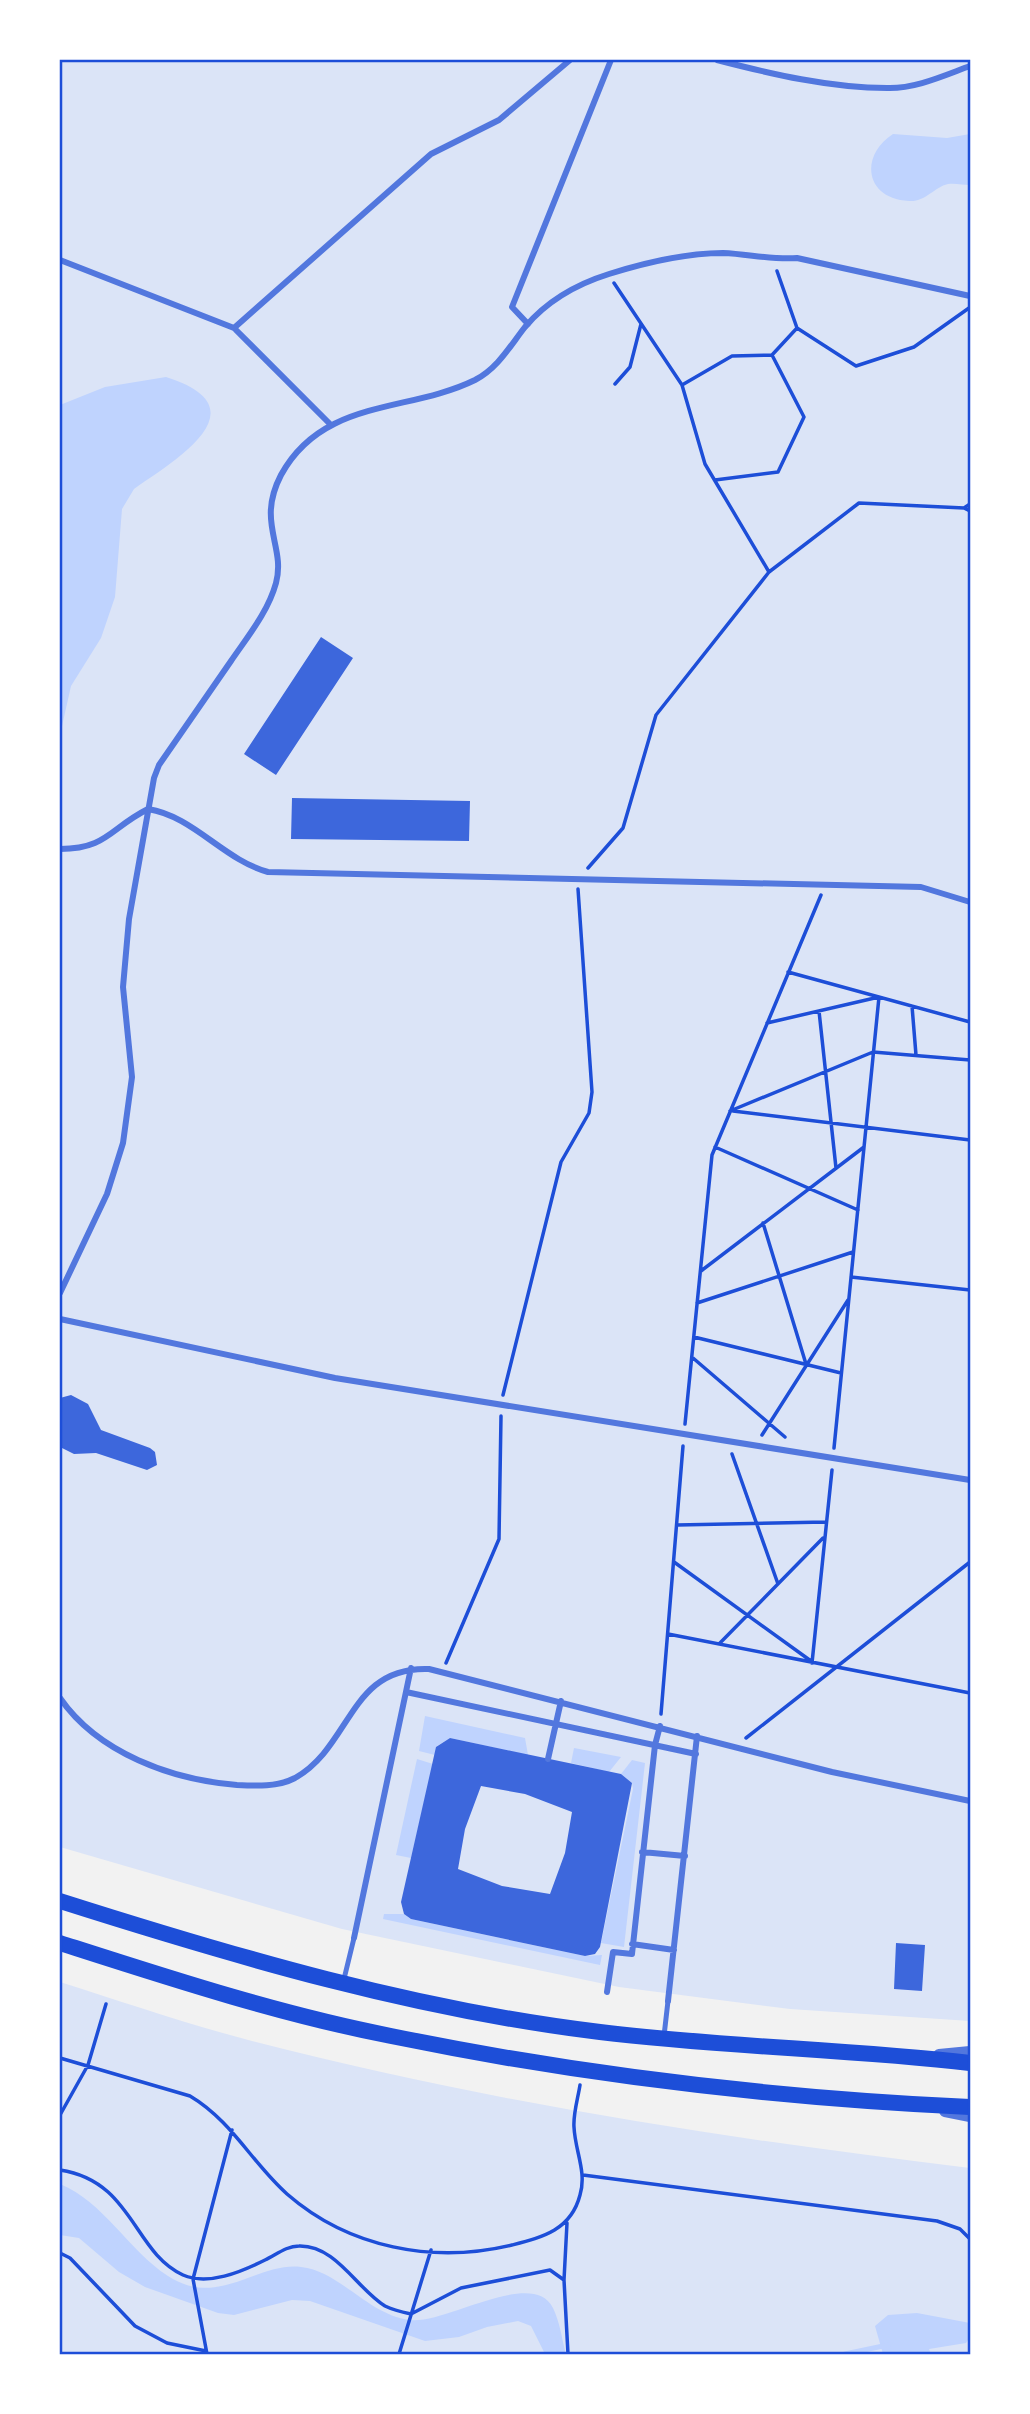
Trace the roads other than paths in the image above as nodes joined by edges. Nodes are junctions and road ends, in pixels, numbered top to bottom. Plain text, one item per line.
1 (570, 60) edge
2 (611, 60) edge
3 (717, 60) edge
4 (971, 66) edge
5 (60, 260) edge
6 (971, 296) edge
7 (528, 324) junction
8 (234, 328) junction
9 (331, 425) junction
10 (148, 810) junction
11 (60, 849) edge
12 (971, 902) edge
13 (60, 1293) edge
14 (60, 1319) edge
15 (971, 1480) edge
16 (411, 1668) junction
17 (406, 1692) junction
18 (60, 1698) edge
19 (561, 1701) junction
20 (556, 1724) junction
21 (660, 1726) junction
22 (697, 1736) junction
23 (654, 1745) junction
24 (696, 1754) junction
25 (548, 1759) dead end
26 (971, 1801) edge
27 (642, 1852) junction
28 (685, 1856) junction
29 (60, 1901) edge
30 (354, 1938) joint
31 (60, 1943) edge
32 (632, 1944) junction
33 (674, 1950) junction
34 (343, 1984) junction
35 (607, 1992) dead end
36 (668, 2001) joint
37 (664, 2038) junction
38 (971, 2052) edge
39 (915, 2057) junction
40 (971, 2063) edge
41 (914, 2104) junction
42 (971, 2107) edge
43 (971, 2116) edge

1 - 8 street
2 - 7 street
3 - 4 street
5 - 8 street
6 - 7 street
7 - 9 street
8 - 9 street
9 - 10 street
10 - 11 street
10 - 12 street
10 - 13 street
14 - 15 street
16 - 17 street
16 - 18 street
16 - 19 street
17 - 20 street
17 - 30 street
19 - 20 street
19 - 21 street
20 - 23 street
20 - 25 street
21 - 22 street
21 - 23 street
22 - 24 street
22 - 26 street
23 - 24 street
23 - 27 street
24 - 28 street
27 - 28 street
27 - 32 street
28 - 33 street
29 - 34 main road
30 - 34 lane
31 - 41 main road
32 - 33 street
32 - 35 street
33 - 36 street
34 - 37 main road
36 - 37 lane
37 - 39 main road
38 - 39 street
39 - 40 main road
41 - 42 main road
41 - 43 street

